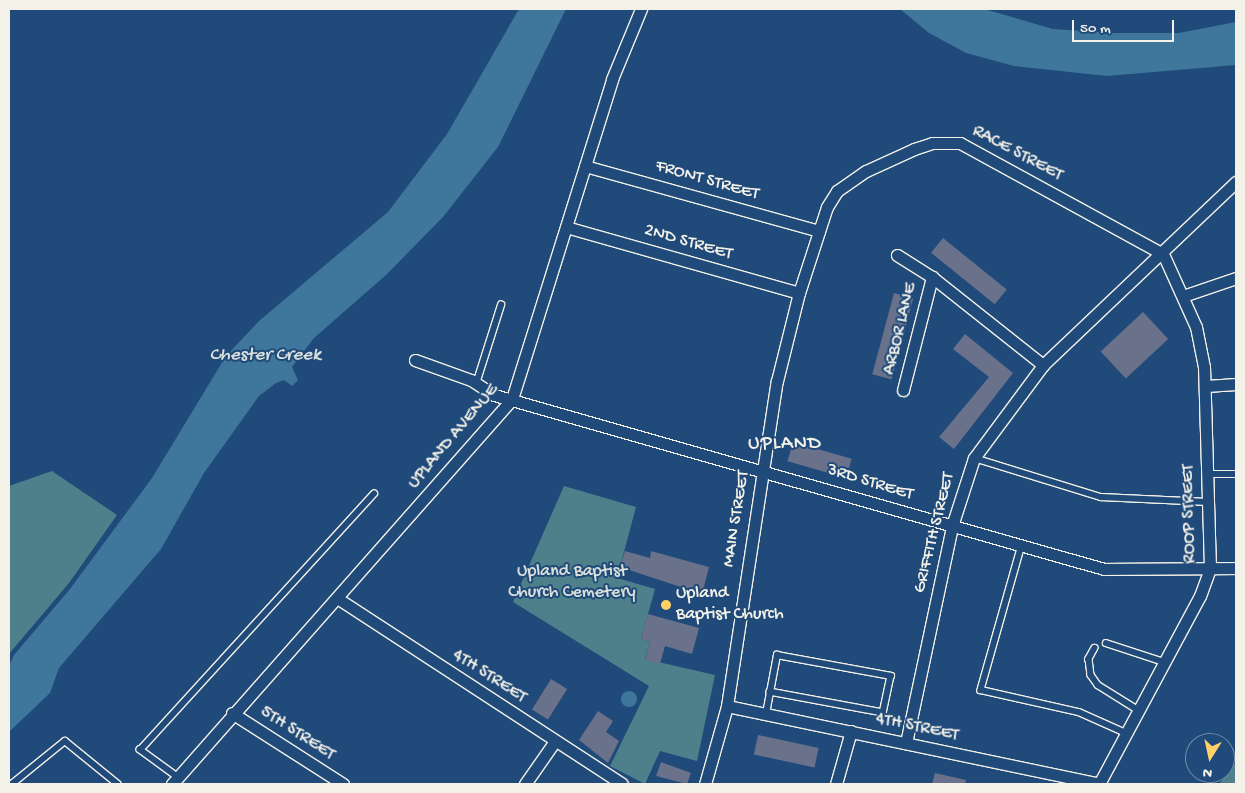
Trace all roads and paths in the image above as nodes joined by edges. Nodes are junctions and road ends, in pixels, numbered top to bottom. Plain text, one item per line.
1 (641, 9) edge
2 (585, 166) junction
3 (1236, 182) edge
4 (566, 227) junction
5 (819, 231) junction
6 (1163, 254) junction
7 (897, 255) dead end
8 (932, 277) junction
9 (1236, 278) edge
10 (799, 293) junction
11 (1182, 296) junction
12 (501, 305) dead end
13 (415, 360) dead end
14 (1043, 365) junction
15 (476, 384) junction
16 (1236, 384) edge
17 (1206, 386) junction
18 (903, 390) dead end
19 (512, 399) junction
20 (974, 458) junction
21 (763, 469) junction
22 (1207, 474) junction
23 (1236, 474) edge
24 (374, 494) dead end
25 (1208, 502) junction
26 (952, 526) junction
27 (1022, 546) junction
28 (1210, 568) junction
29 (1236, 568) edge
30 (337, 598) junction
31 (1106, 643) dead end
32 (1095, 648) dead end
33 (1164, 662) junction
34 (770, 692) junction
35 (727, 706) junction
36 (1138, 710) junction
37 (232, 713) junction
38 (766, 714) junction
39 (852, 732) junction
40 (1126, 733) junction
41 (555, 740) junction
42 (906, 743) junction
43 (1051, 779) edge
44 (174, 781) edge
45 (12, 784) edge
46 (118, 784) edge
47 (343, 784) edge
48 (525, 784) edge
49 (622, 784) edge
50 (705, 784) edge
51 (836, 784) edge
52 (1099, 784) edge

1 - 2 street, UPLAND AVENUE
2 - 4 street, UPLAND AVENUE
2 - 5 street, FRONT STREET
3 - 6 street, GRIFFITH STREET
4 - 10 street, 2ND STREET
4 - 19 street, UPLAND AVENUE
5 - 6 street, RACE STREET
5 - 10 street, MAIN STREET
6 - 11 street, ROOP STREET
6 - 14 street, GRIFFITH STREET
7 - 8 street
8 - 14 street
8 - 18 street, ARBOR LANE
9 - 11 street
10 - 21 street, MAIN STREET
11 - 17 street, ROOP STREET
12 - 15 lane
13 - 15 street, 3RD STREET
14 - 20 street, GRIFFITH STREET
15 - 19 street, 3RD STREET
16 - 17 street
17 - 22 street, ROOP STREET
19 - 21 street, 3RD STREET
19 - 30 street, UPLAND AVENUE
20 - 25 lane
20 - 26 street, GRIFFITH STREET
21 - 26 street, 3RD STREET
21 - 35 street, MAIN STREET
22 - 23 lane
22 - 25 street, ROOP STREET
24 - 44 lane
25 - 28 street, ROOP STREET
26 - 27 street, 3RD STREET
26 - 42 street, GRIFFITH STREET
27 - 28 street, 3RD STREET
27 - 40 lane
28 - 29 street, 3RD STREET
28 - 33 street, ROOP STREET
30 - 37 street, UPLAND AVENUE
30 - 41 street, 4TH STREET
31 - 33 lane
32 - 36 lane
33 - 36 street, ROOP STREET
34 - 34 lane
34 - 38 lane
35 - 38 street, 4TH STREET
35 - 50 street, MAIN STREET
36 - 40 street, ROOP STREET
37 - 44 street, UPLAND AVENUE
37 - 47 street, 5TH STREET
38 - 39 street, 4TH STREET
39 - 42 street, 4TH STREET
39 - 51 street
40 - 52 street, ROOP STREET
41 - 48 street
41 - 49 street, 4TH STREET
42 - 43 street, 4TH STREET
43 - 52 street, 4TH STREET
45 - 46 lane

